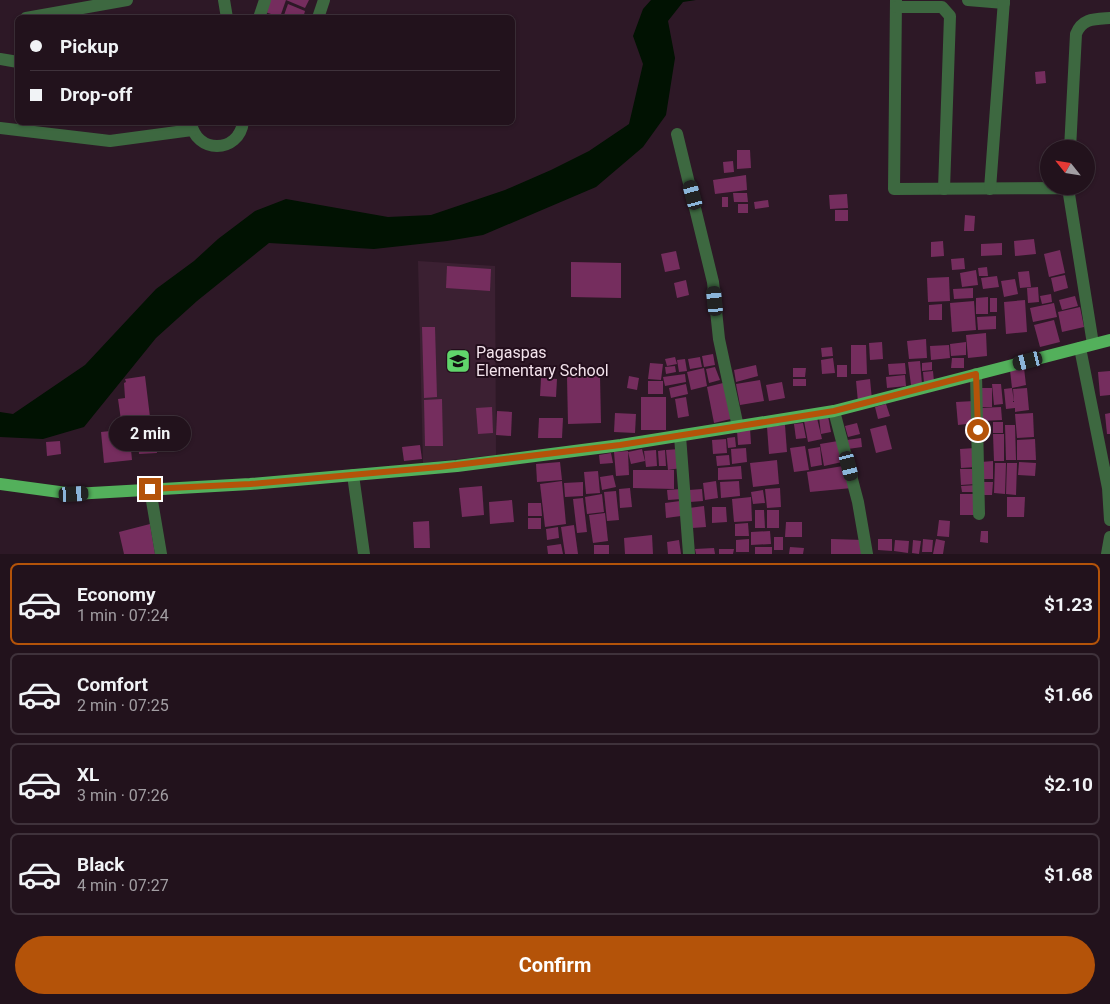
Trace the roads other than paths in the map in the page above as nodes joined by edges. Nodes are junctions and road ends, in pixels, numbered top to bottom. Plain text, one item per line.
1 (127, 0) edge
2 (224, 0) edge
3 (265, 0) edge
4 (324, 0) edge
5 (968, 0) edge
6 (1004, 1) edge
7 (896, 3) edge
8 (43, 15) edge
9 (226, 15) edge
10 (260, 15) edge
11 (319, 15) edge
12 (1110, 18) edge
13 (0, 59) edge
14 (15, 59) edge
15 (242, 125) edge
16 (192, 126) edge
17 (0, 128) edge
18 (677, 134) dead end
19 (1070, 140) edge
20 (1040, 188) edge
21 (944, 189) junction
22 (990, 189) junction
23 (1069, 195) edge
24 (1110, 340) edge
25 (1094, 344) junction
26 (1080, 348) junction
27 (976, 374) junction
28 (834, 411) junction
29 (738, 427) junction
30 (680, 436) junction
31 (353, 475) junction
32 (0, 484) edge
33 (150, 489) junction
34 (980, 514) dead end
35 (1110, 520) edge
36 (1110, 537) edge
37 (161, 554) edge
38 (364, 554) edge
39 (689, 554) edge
40 (867, 554) edge
41 (1107, 554) edge

1 - 8 street
2 - 9 street
3 - 10 street
4 - 11 street
5 - 6 street
6 - 22 street
7 - 21 street
7 - 21 street
12 - 19 street
13 - 14 street
15 - 16 street
16 - 17 street
18 - 29 street
20 - 22 street
21 - 22 street
23 - 25 street
24 - 25 main road
25 - 26 main road
26 - 27 main road
26 - 35 street
27 - 28 main road
27 - 34 street
28 - 29 main road
28 - 40 street
29 - 30 main road
30 - 31 main road
30 - 39 street
31 - 33 main road
31 - 38 street
32 - 33 main road
33 - 37 street
36 - 41 street

